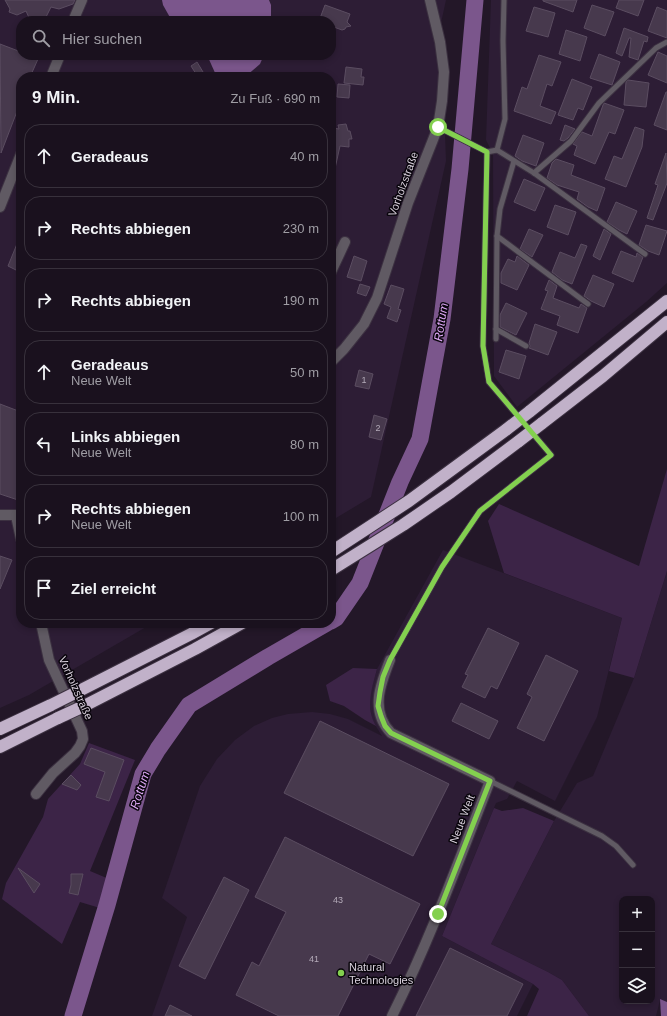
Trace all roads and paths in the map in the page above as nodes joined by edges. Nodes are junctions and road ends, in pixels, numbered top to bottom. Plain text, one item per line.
1 (82, 0) edge
2 (430, 0) edge
3 (504, 0) edge
4 (75, 16) edge
5 (667, 42) edge
6 (58, 60) edge
7 (53, 72) edge
8 (438, 127) junction
9 (497, 150) junction
10 (487, 152) junction
11 (514, 161) junction
12 (16, 167) edge
13 (534, 173) junction
14 (0, 207) edge
15 (497, 236) junction
16 (345, 242) dead end
17 (645, 254) dead end
18 (336, 261) edge
19 (667, 301) edge
20 (588, 304) dead end
21 (667, 322) edge
22 (496, 329) junction
23 (496, 339) dead end
24 (526, 346) dead end
25 (336, 357) edge
26 (0, 515) edge
27 (16, 515) edge
28 (336, 549) edge
29 (336, 567) edge
30 (41, 628) edge
31 (202, 628) edge
32 (233, 628) edge
33 (390, 660) joint
34 (0, 729) edge
35 (0, 747) edge
36 (490, 781) junction
37 (36, 794) dead end
38 (633, 865) dead end
39 (392, 1016) edge

1 - 4 street
2 - 8 street, Vorholzstraße
3 - 9 lane
5 - 13 lane
6 - 7 street
8 - 10 lane
8 - 25 street, Vorholzstraße
9 - 10 lane
9 - 11 lane
10 - 33 lane
11 - 13 lane
11 - 15 lane
12 - 14 street
13 - 17 lane
15 - 20 lane
15 - 22 lane
16 - 18 street
19 - 28 highway, bridge
21 - 29 highway, bridge
22 - 23 lane
22 - 24 lane
26 - 27 street
30 - 37 street, Vorholzstraße
31 - 34 highway, bridge
32 - 35 highway, bridge
33 - 36 street
36 - 38 lane
36 - 39 street, Neue Welt

